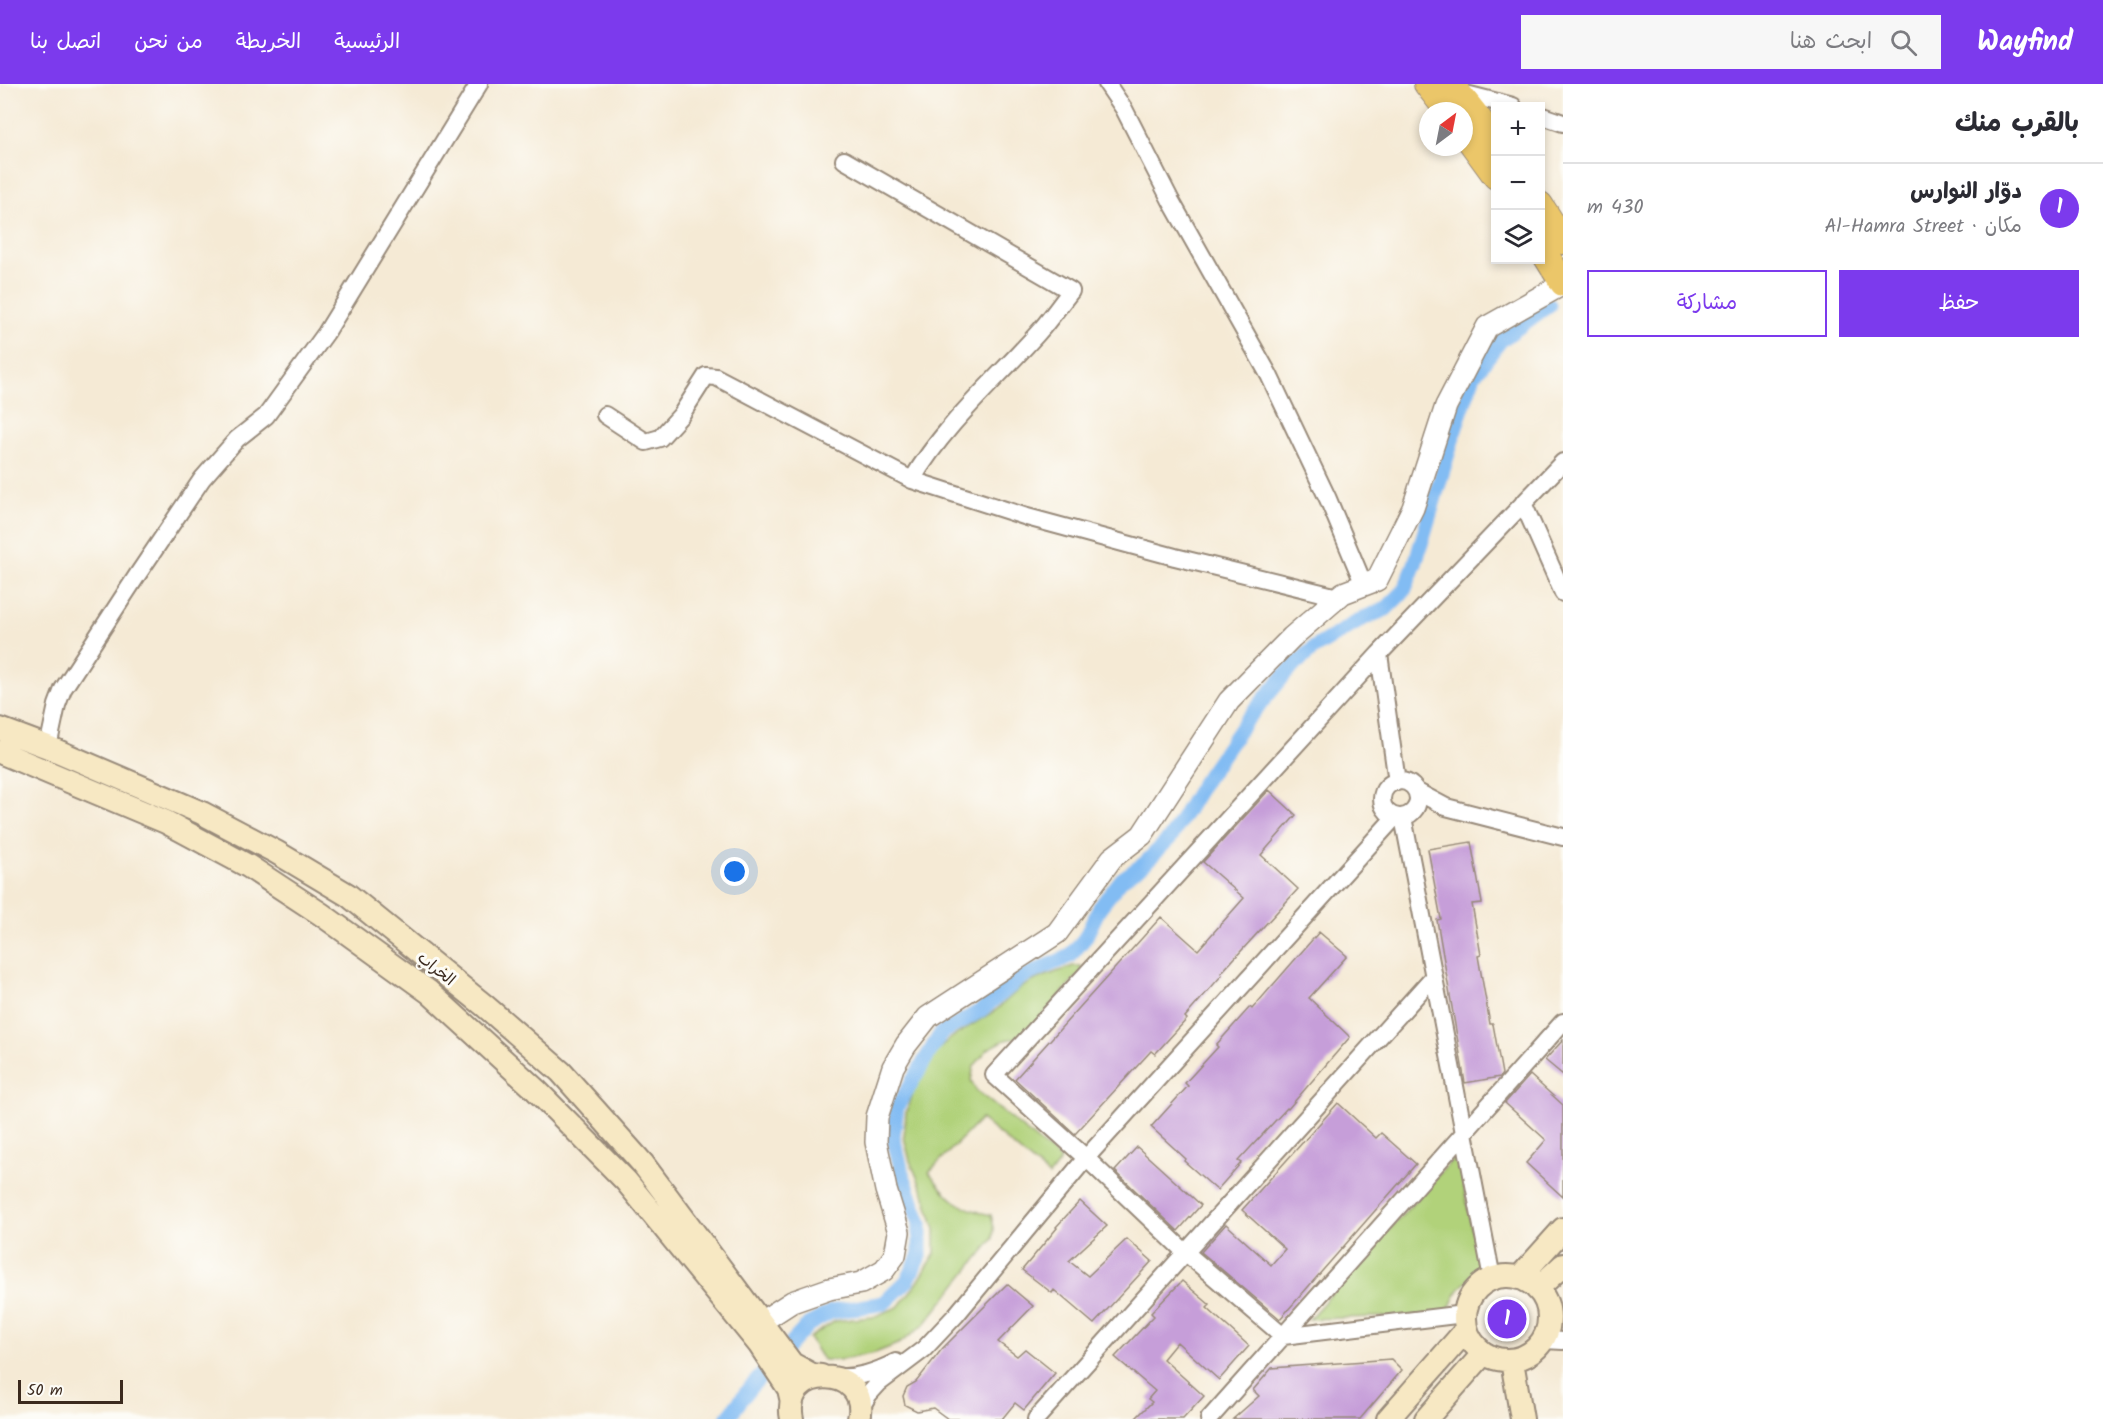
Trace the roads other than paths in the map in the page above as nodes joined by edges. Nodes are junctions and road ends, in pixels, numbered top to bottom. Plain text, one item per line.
1 (479, 84) edge
2 (1107, 84) edge
3 (1427, 84) edge
4 (1452, 96) edge
5 (1491, 102) edge
6 (1545, 118) edge
7 (1563, 123) edge
8 (1491, 136) edge
9 (1473, 144) edge
10 (844, 160) dead end
11 (1491, 169) edge
12 (1543, 210) edge
13 (1563, 241) edge
14 (1545, 254) edge
15 (1563, 284) edge
16 (605, 415) dead end
17 (1563, 462) edge
18 (912, 480) junction
19 (1523, 503) junction
20 (1364, 585) junction
21 (1563, 593) edge
22 (1338, 597) junction
23 (1379, 654) junction
24 (0, 729) edge
25 (48, 747) junction
26 (0, 752) edge
27 (1397, 782) junction
28 (1416, 791) junction
29 (1446, 807) junction
30 (1398, 813) junction
31 (1563, 837) edge
32 (1433, 977) junction
33 (1563, 1022) edge
34 (1464, 1133) junction
35 (1086, 1158) junction
36 (1563, 1229) edge
37 (1185, 1252) junction
38 (1563, 1265) edge
39 (1491, 1278) junction
40 (1528, 1283) junction
41 (1465, 1322) junction
42 (764, 1335) junction
43 (1283, 1336) junction
44 (1553, 1340) edge
45 (924, 1348) junction
46 (1484, 1354) junction
47 (1512, 1361) junction
48 (786, 1369) junction
49 (828, 1377) junction
50 (791, 1414) edge
51 (860, 1416) edge
52 (1036, 1419) edge
53 (1209, 1419) edge
54 (1388, 1419) edge
55 (1426, 1419) edge
56 (1522, 1419) edge

1 - 25 street
2 - 20 street
3 - 4 main road
4 - 5 street
4 - 8 main road
6 - 7 street
9 - 11 main road
10 - 18 street
12 - 13 main road
14 - 15 main road
15 - 20 street
16 - 18 street
17 - 19 street
18 - 22 street
19 - 21 street
19 - 23 street
20 - 22 street
22 - 42 street
23 - 27 street
23 - 35 street
24 - 25 main road, الخراب
25 - 42 main road, الخراب
26 - 42 main road
27 - 28 street
27 - 30 street
28 - 29 street
28 - 30 street
29 - 30 street
29 - 31 street
30 - 32 street
30 - 35 street
32 - 34 street
32 - 37 street
33 - 34 street
34 - 39 street
34 - 43 street
35 - 37 street
35 - 45 street
36 - 40 main road
37 - 43 street
37 - 52 street
38 - 40 main road
39 - 40 main road
39 - 41 main road
40 - 44 main road
41 - 43 street
41 - 46 main road
41 - 54 main road
42 - 48 main road
43 - 53 street
44 - 47 main road
45 - 49 street
45 - 51 street
46 - 47 main road
46 - 55 main road
47 - 56 main road
48 - 49 main road
48 - 50 main road
49 - 50 main road
49 - 51 main road

